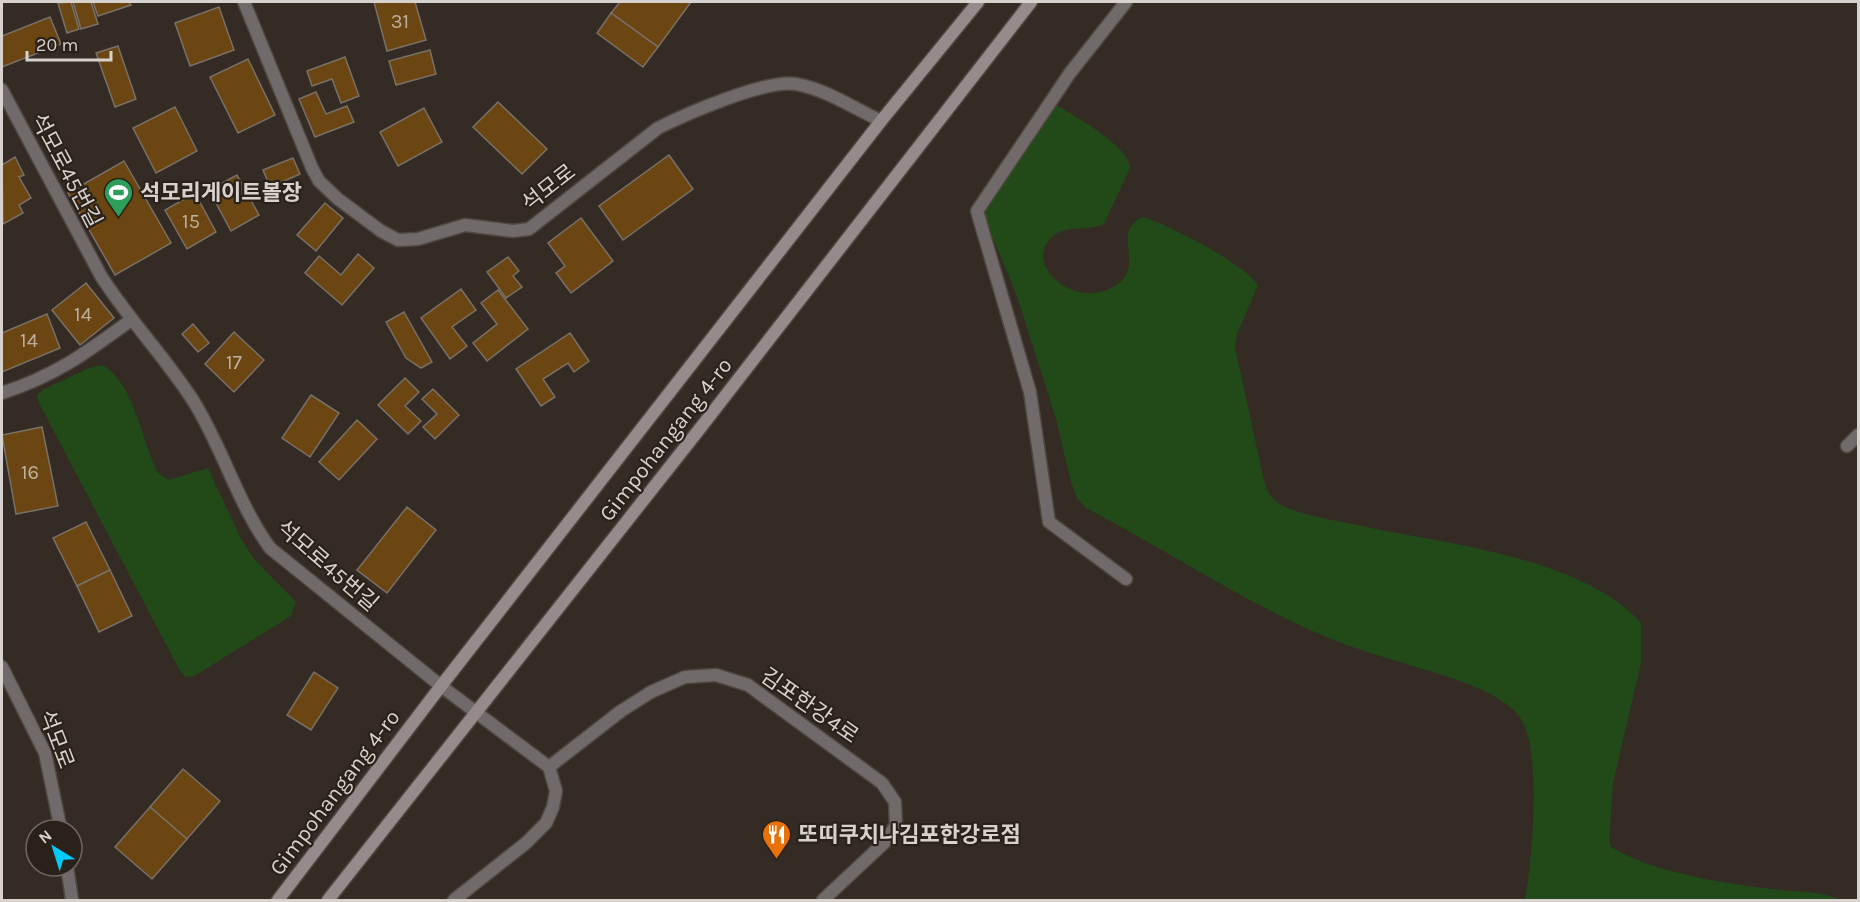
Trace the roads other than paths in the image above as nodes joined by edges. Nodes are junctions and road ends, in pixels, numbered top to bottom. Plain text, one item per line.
1 (244, 2) edge
2 (978, 2) edge
3 (1031, 2) edge
4 (1126, 2) edge
5 (2, 90) edge
6 (880, 121) junction
7 (131, 320) junction
8 (2, 393) edge
9 (1858, 435) edge
10 (1847, 446) dead end
11 (1126, 579) dead end
12 (2, 666) edge
13 (441, 686) junction
14 (477, 712) junction
15 (549, 767) junction
16 (59, 818) edge
17 (69, 878) edge
18 (72, 900) edge
19 (278, 900) edge
20 (328, 900) edge
21 (454, 900) edge
22 (823, 900) edge

1 - 6 lane, 석모로
2 - 6 street, Gimpohangang 4-ro
3 - 14 street, Gimpohangang 4-ro
4 - 11 lane
5 - 7 lane, 석모로45번길
6 - 13 street, Gimpohangang 4-ro
7 - 8 lane
7 - 13 lane, 석모로45번길
9 - 10 lane
12 - 16 lane, 석모로
13 - 14 lane, 석모로45번길
13 - 19 street, Gimpohangang 4-ro
14 - 15 lane, 석모로45번길
14 - 20 street, Gimpohangang 4-ro
15 - 21 lane
15 - 22 lane, 김포한강4로
17 - 18 lane

